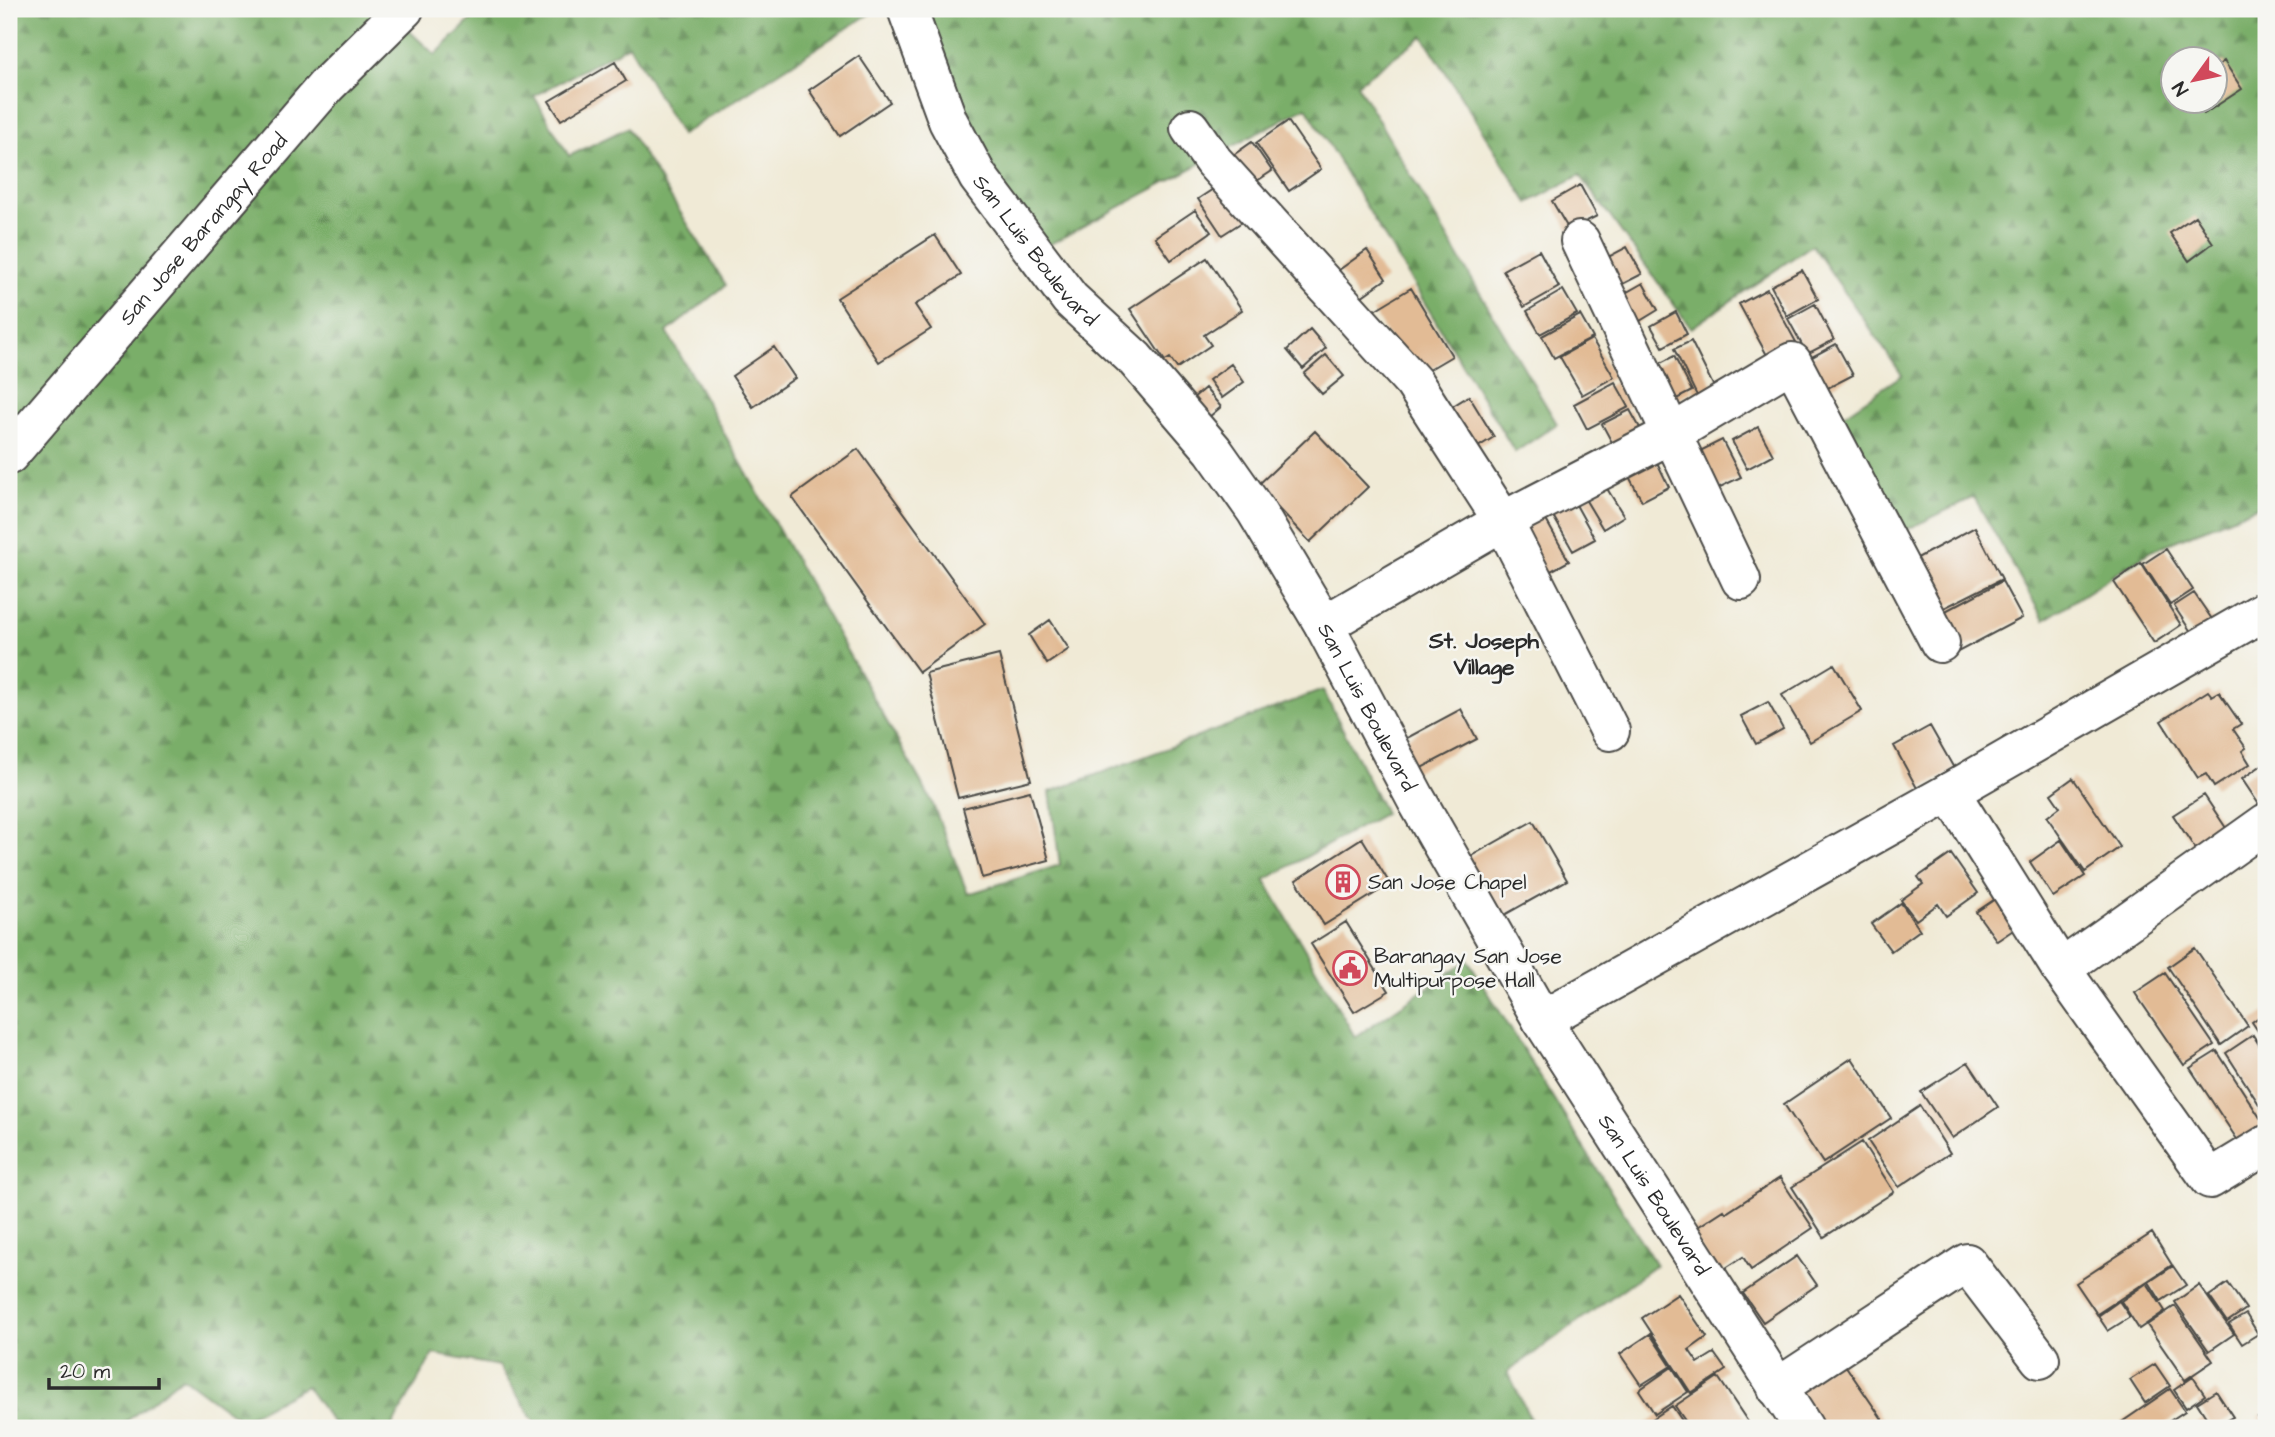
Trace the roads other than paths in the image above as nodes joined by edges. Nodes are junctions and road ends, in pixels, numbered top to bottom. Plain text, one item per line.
1 (404, 9) edge
2 (907, 9) edge
3 (1190, 128) dead end
4 (1580, 241) dead end
5 (1673, 433) junction
6 (9, 455) edge
7 (1503, 521) junction
8 (1741, 580) dead end
9 (2266, 610) edge
10 (1324, 625) junction
11 (1940, 643) dead end
12 (1610, 731) dead end
13 (1950, 792) junction
14 (2266, 823) edge
15 (2061, 968) junction
16 (1542, 1020) junction
17 (2266, 1145) edge
18 (2040, 1359) dead end
19 (1777, 1388) junction
20 (1804, 1428) edge

1 - 6 street, San Jose Barangay Road
2 - 10 street, San Luis Boulevard
3 - 7 street
4 - 5 street
5 - 7 street
5 - 8 street
5 - 11 street
7 - 10 street
7 - 12 street
9 - 13 street
10 - 16 street, San Luis Boulevard
13 - 15 street
13 - 16 street
14 - 15 street
15 - 17 street
16 - 19 street, San Luis Boulevard
18 - 19 street
19 - 20 street, San Luis Boulevard

